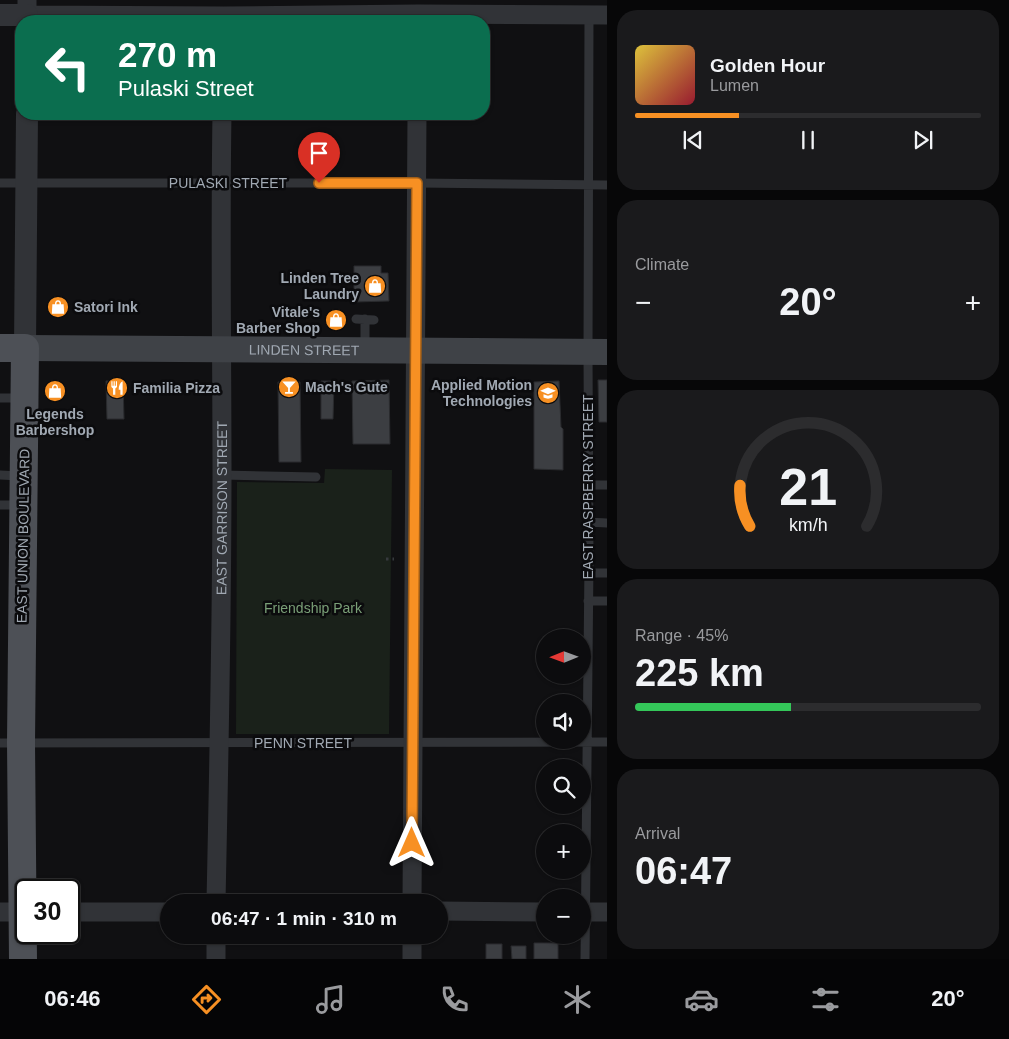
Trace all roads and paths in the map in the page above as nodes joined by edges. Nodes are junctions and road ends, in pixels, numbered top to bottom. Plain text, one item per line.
1 (27, 12) edge
2 (224, 12) edge
3 (418, 12) edge
4 (0, 15) edge
5 (598, 15) edge
6 (27, 120) edge
7 (222, 120) edge
8 (417, 120) edge
9 (0, 183) edge
10 (27, 183) junction
11 (417, 183) junction
12 (221, 184) junction
13 (588, 185) junction
14 (606, 185) edge
15 (365, 319) dead end
16 (13, 348) edge
17 (221, 349) junction
18 (365, 349) junction
19 (416, 350) junction
20 (597, 352) edge
21 (12, 398) edge
22 (222, 475) junction
23 (12, 476) edge
24 (316, 477) dead end
25 (588, 485) junction
26 (606, 485) edge
27 (12, 505) edge
28 (588, 522) junction
29 (606, 523) edge
30 (386, 559) dead end
31 (394, 559) dead end
32 (588, 573) junction
33 (606, 573) edge
34 (606, 600) edge
35 (588, 601) junction
36 (587, 694) edge
37 (591, 742) edge
38 (606, 742) edge
39 (10, 743) edge
40 (220, 743) junction
41 (536, 743) edge
42 (413, 744) junction
43 (586, 749) edge
44 (15, 884) edge
45 (584, 889) edge
46 (216, 894) edge
47 (412, 894) edge
48 (448, 911) edge
49 (80, 912) edge
50 (160, 912) edge
51 (536, 912) edge
52 (591, 912) edge
53 (606, 912) edge
54 (20, 944) edge
55 (216, 944) edge
56 (412, 944) edge
57 (585, 944) edge
58 (22, 959) edge
59 (216, 959) edge
60 (412, 959) edge
61 (585, 959) edge

1 - 2 street
1 - 4 street
2 - 3 street
3 - 5 street
5 - 13 lane, EAST RASPBERRY STREET
6 - 10 street, EAST UNION BOULEVARD
7 - 12 street, EAST GARRISON STREET
8 - 11 street
9 - 10 lane, PULASKI STREET
10 - 12 lane, PULASKI STREET
10 - 16 street, EAST UNION BOULEVARD
11 - 12 lane, PULASKI STREET
11 - 13 lane, PULASKI STREET
11 - 19 street
12 - 17 street, EAST GARRISON STREET
13 - 14 lane, PULASKI STREET
13 - 20 lane, EAST RASPBERRY STREET
15 - 18 lane
16 - 17 main road, LINDEN STREET
16 - 21 main road, EAST UNION BOULEVARD
17 - 18 main road, LINDEN STREET
17 - 22 street, EAST GARRISON STREET
18 - 19 main road, LINDEN STREET
19 - 20 main road, LINDEN STREET
19 - 42 street
20 - 25 lane, EAST RASPBERRY STREET
21 - 23 main road, EAST UNION BOULEVARD
22 - 24 lane
22 - 40 street, EAST GARRISON STREET
23 - 27 main road, EAST UNION BOULEVARD
25 - 26 lane
25 - 28 lane, EAST RASPBERRY STREET
27 - 39 main road, EAST UNION BOULEVARD
28 - 29 lane
28 - 32 lane, EAST RASPBERRY STREET
30 - 31 path
32 - 33 lane
32 - 35 lane, EAST RASPBERRY STREET
34 - 35 lane
35 - 36 lane, EAST RASPBERRY STREET
37 - 38 lane, PENN STREET
39 - 40 lane, PENN STREET
39 - 44 main road, EAST UNION BOULEVARD
40 - 42 lane, PENN STREET
40 - 46 street, EAST GARRISON STREET
41 - 42 lane, PENN STREET
42 - 47 street
43 - 45 lane, EAST RASPBERRY STREET
48 - 51 street
49 - 50 street
52 - 53 street
54 - 58 main road, EAST UNION BOULEVARD
55 - 59 street
56 - 60 street
57 - 61 lane, EAST RASPBERRY STREET

